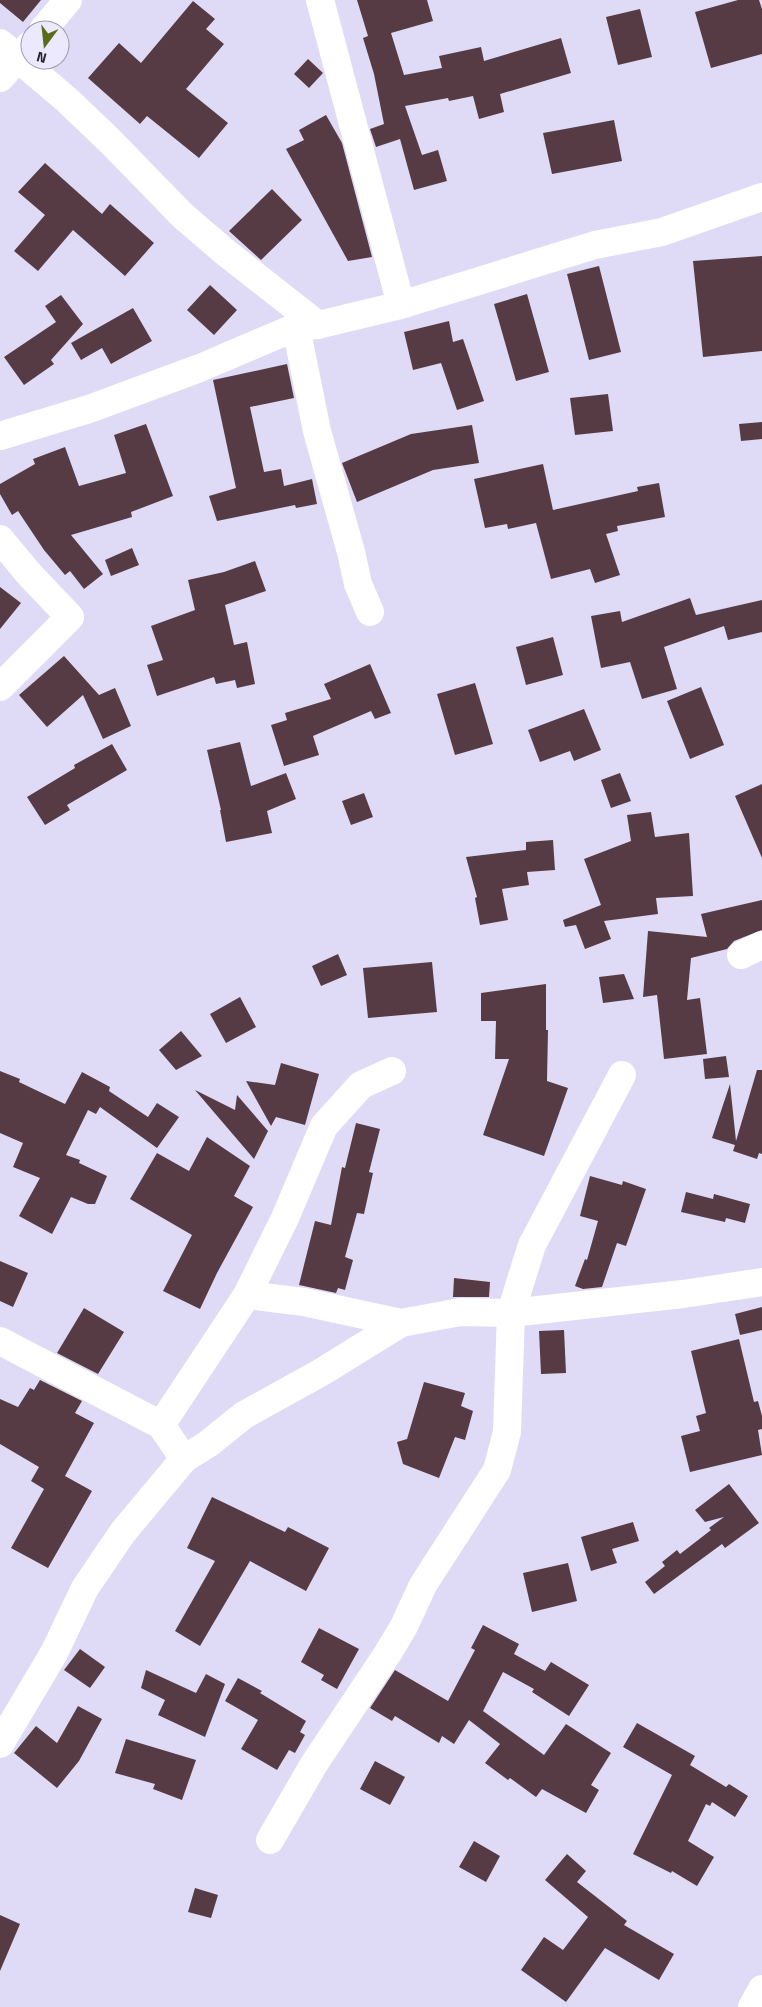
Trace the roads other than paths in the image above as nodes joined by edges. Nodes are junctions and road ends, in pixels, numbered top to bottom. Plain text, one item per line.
1 (68, 0) edge
2 (320, 0) edge
3 (51, 20) edge
4 (16, 49) edge
5 (0, 78) edge
6 (762, 197) edge
7 (401, 304) junction
8 (307, 326) junction
9 (0, 436) edge
10 (0, 539) edge
11 (370, 612) dead end
12 (0, 686) edge
13 (392, 1070) dead end
14 (622, 1075) dead end
15 (762, 1282) edge
16 (248, 1295) junction
17 (511, 1313) junction
18 (401, 1323) junction
19 (0, 1341) edge
20 (161, 1425) junction
21 (184, 1459) junction
22 (0, 1744) edge
23 (270, 1840) dead end
24 (762, 1989) edge
25 (752, 2007) edge

1 - 3 street
2 - 7 street
4 - 5 street
4 - 8 street
6 - 7 street
7 - 8 street
8 - 9 street
8 - 11 street
10 - 12 street
13 - 16 street
14 - 17 street
15 - 17 street
16 - 18 street
16 - 20 street
17 - 18 street
17 - 23 street
18 - 21 street
19 - 20 street
20 - 21 street
21 - 22 street
24 - 25 street

